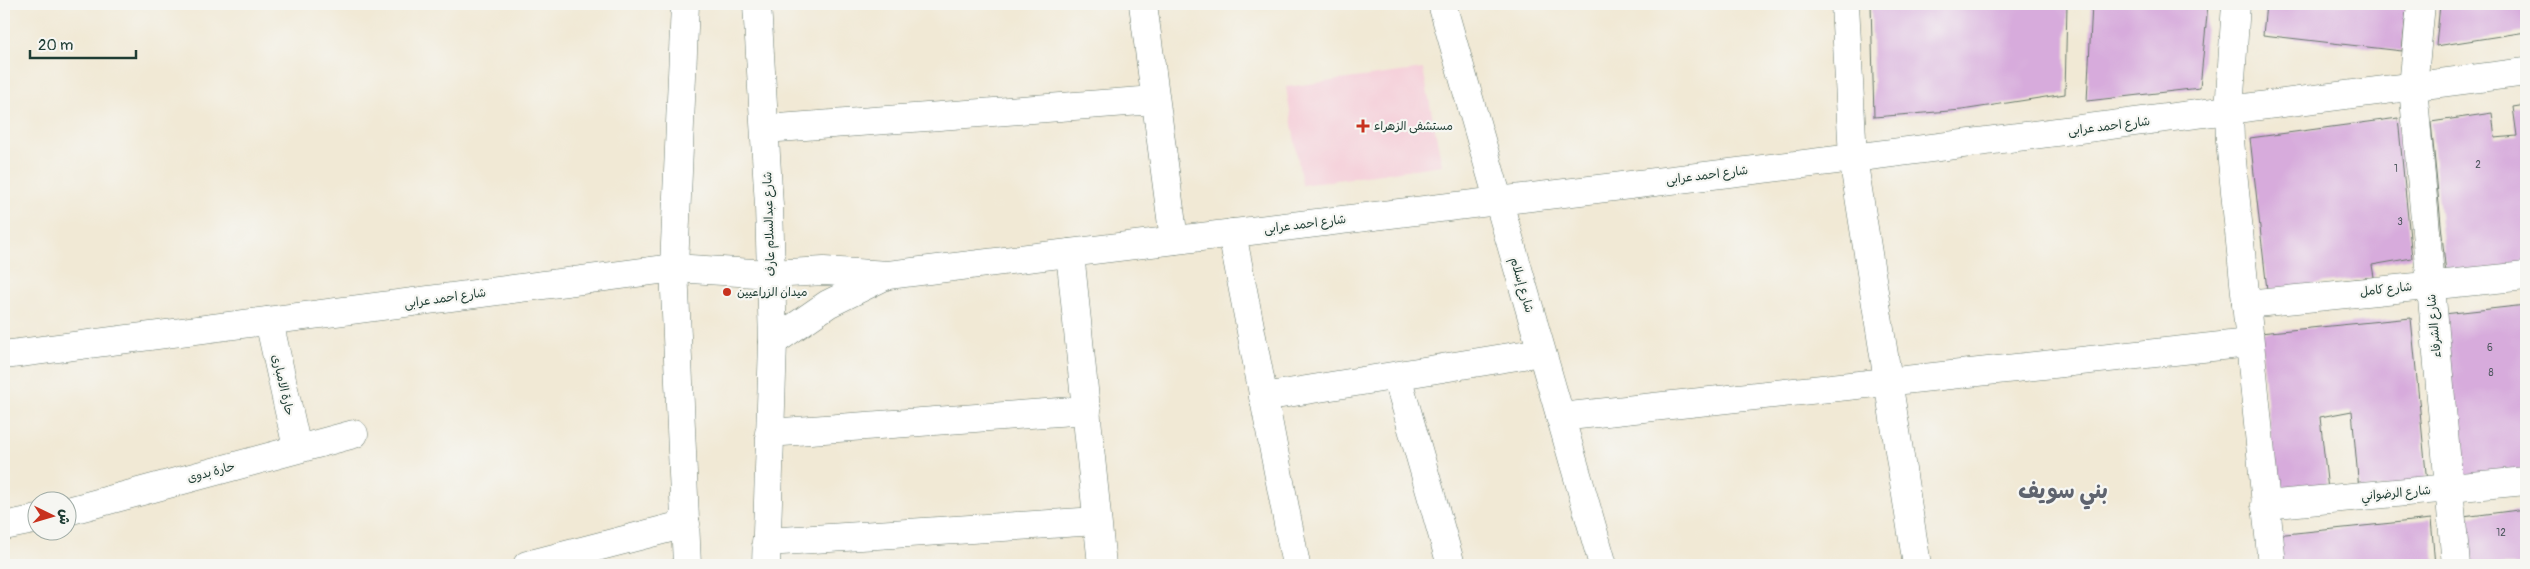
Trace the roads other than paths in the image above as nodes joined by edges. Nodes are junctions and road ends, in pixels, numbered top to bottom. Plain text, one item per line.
1 (685, 4) edge
2 (757, 4) edge
3 (1143, 4) edge
4 (1442, 4) edge
5 (1845, 4) edge
6 (2236, 4) edge
7 (2421, 4) edge
8 (2526, 72) edge
9 (2413, 87) junction
10 (1156, 100) junction
11 (2229, 111) junction
12 (765, 129) junction
13 (1853, 158) junction
14 (1497, 200) junction
15 (1232, 233) junction
16 (1174, 240) junction
17 (1070, 253) junction
18 (674, 268) junction
19 (771, 274) junction
20 (888, 275) junction
21 (2526, 276) edge
22 (2431, 285) junction
23 (2246, 304) junction
24 (269, 321) junction
25 (773, 342) junction
26 (2250, 342) junction
27 (1541, 352) junction
28 (4, 355) edge
29 (1397, 376) junction
30 (1888, 382) junction
31 (1263, 398) junction
32 (1086, 410) junction
33 (1560, 417) junction
34 (769, 433) junction
35 (354, 434) dead end
36 (297, 448) junction
37 (2526, 481) edge
38 (2449, 488) junction
39 (2265, 505) junction
40 (78, 508) edge
41 (1098, 520) junction
42 (28, 521) edge
43 (686, 524) junction
44 (4, 526) edge
45 (766, 554) edge
46 (527, 565) edge
47 (687, 565) edge
48 (1102, 565) edge
49 (1296, 565) edge
50 (1450, 565) edge
51 (1603, 565) edge
52 (1917, 565) edge
53 (2272, 565) edge
54 (2456, 565) edge

1 - 18 street
2 - 12 street, شارع عبدالسلام عارف
3 - 10 street
4 - 14 street, شارع إسلام
5 - 13 street
6 - 11 street
7 - 9 street, شارع الشرفاء
8 - 9 street, شارع احمد عرابى
9 - 11 street, شارع احمد عرابى
9 - 22 street, شارع الشرفاء
10 - 12 street
10 - 16 street
11 - 13 street, شارع احمد عرابى
11 - 23 street
12 - 19 street, شارع عبدالسلام عارف
13 - 14 street, شارع احمد عرابى
13 - 30 street
14 - 15 street, شارع احمد عرابى
14 - 27 street, شارع إسلام
15 - 16 street, شارع احمد عرابى
15 - 31 street
16 - 17 street, شارع احمد عرابى
17 - 20 street, شارع احمد عرابى
17 - 32 street
18 - 19 street, شارع احمد عرابى
18 - 24 street, شارع احمد عرابى
18 - 43 street
19 - 20 street, شارع احمد عرابى
19 - 25 street, شارع عبدالسلام عارف
20 - 25 street, شارع احمد عرابى
21 - 22 street, شارع كامل
22 - 23 street, شارع كامل
22 - 38 street, شارع الشرفاء
23 - 26 street
24 - 28 street, شارع احمد عرابى
24 - 36 street, حارة الامبارى
25 - 34 street, شارع عبدالسلام عارف
26 - 30 street
26 - 39 street
27 - 29 street
27 - 33 street, شارع إسلام
29 - 31 street
29 - 50 street
30 - 33 street
30 - 52 street
31 - 49 street
32 - 34 street
32 - 41 street
33 - 51 street, شارع إسلام
34 - 45 street, شارع عبدالسلام عارف
35 - 36 street, حارة بدوى
36 - 40 street, حارة بدوى
37 - 38 street, شارع الرضواني
38 - 39 street, شارع الرضواني
38 - 54 street, شارع الشرفاء
39 - 53 street
41 - 45 street
41 - 48 street
42 - 44 street
43 - 46 street
43 - 47 street

